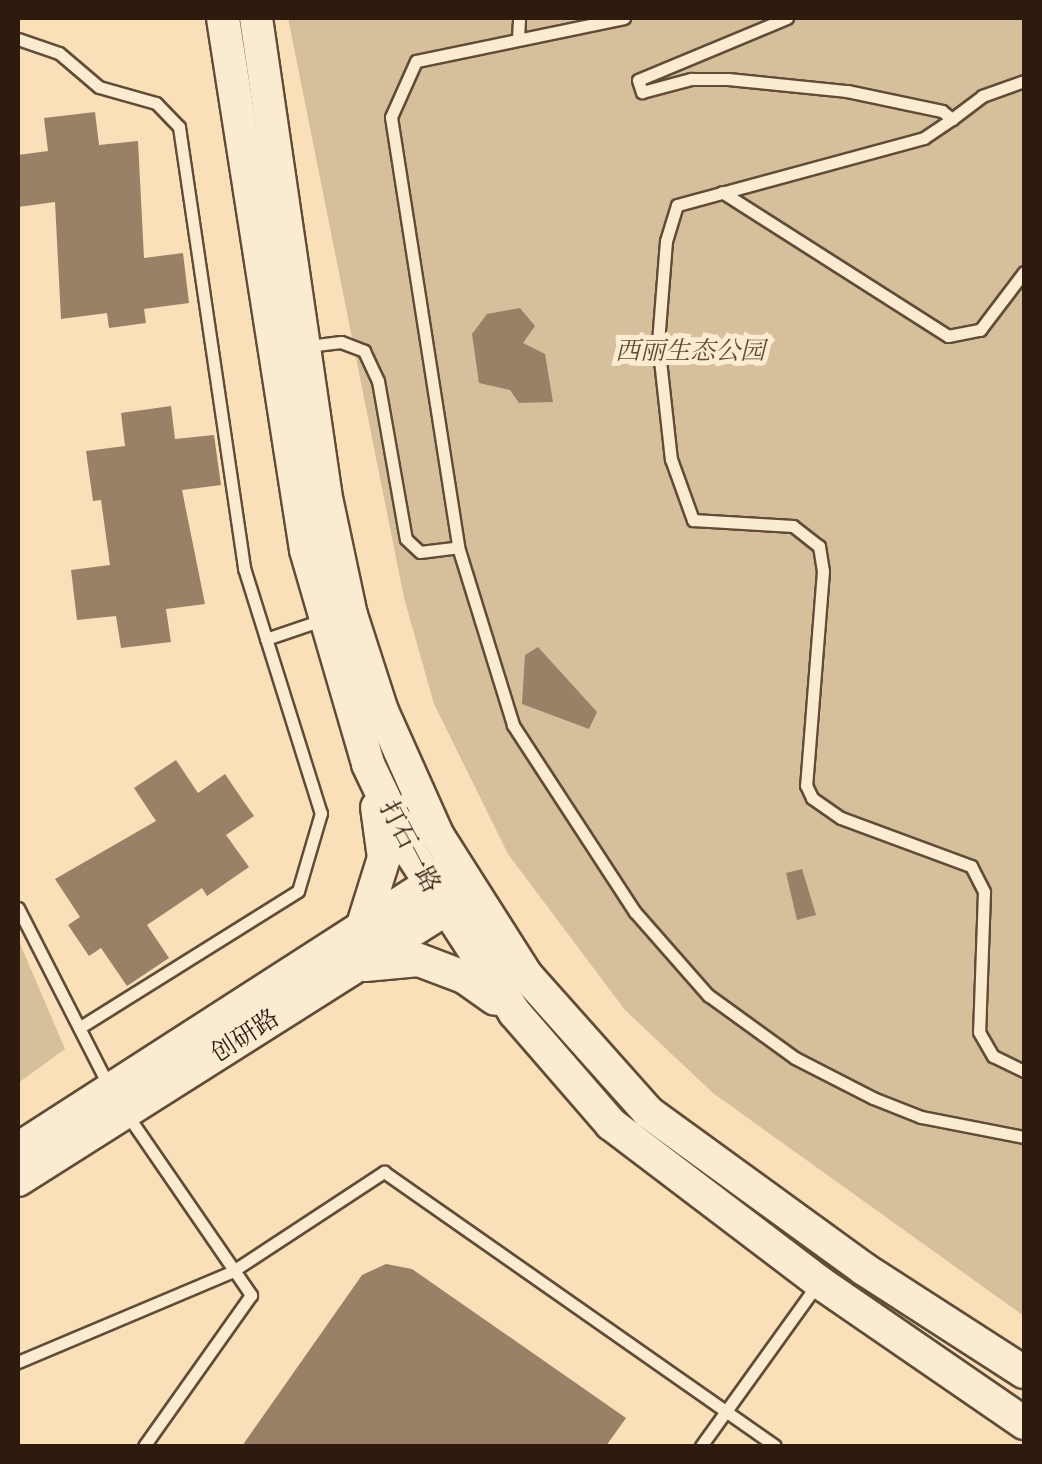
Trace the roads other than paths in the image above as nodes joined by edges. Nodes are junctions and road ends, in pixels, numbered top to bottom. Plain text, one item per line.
1 (223, 18) edge
2 (256, 18) edge
3 (519, 18) edge
4 (624, 18) edge
5 (787, 18) edge
6 (18, 39) edge
7 (518, 39) junction
8 (1024, 81) edge
9 (952, 119) junction
10 (722, 192) junction
11 (1024, 272) edge
12 (304, 347) junction
13 (458, 547) junction
14 (322, 620) junction
15 (266, 639) junction
16 (368, 764) junction
17 (451, 888) junction
18 (18, 908) edge
19 (362, 928) junction
20 (346, 970) junction
21 (515, 1013) junction
22 (79, 1028) junction
23 (1024, 1071) edge
24 (118, 1102) junction
25 (1024, 1138) edge
26 (18, 1149) edge
27 (18, 1180) edge
28 (233, 1271) junction
29 (818, 1282) junction
30 (18, 1362) edge
31 (1024, 1372) edge
32 (725, 1412) junction
33 (1024, 1424) edge
34 (144, 1446) edge
35 (700, 1446) edge
36 (775, 1446) edge

1 - 14 main road, 打石一路
2 - 12 main road, 打石一路
3 - 7 lane
4 - 7 lane
5 - 9 lane
6 - 15 lane
7 - 13 lane
8 - 9 lane
9 - 10 lane
10 - 11 lane
10 - 23 lane
12 - 13 lane
12 - 17 main road, 打石一路
13 - 25 lane
14 - 15 lane
14 - 16 main road, 打石一路
15 - 22 lane
16 - 17 main road, 打石一路
16 - 19 main road
17 - 19 main road, 创研路
17 - 20 main road, 创研路
17 - 21 main road, 打石一路
17 - 31 main road, 打石一路
18 - 22 lane
19 - 24 main road, 创研路
20 - 21 main road
20 - 24 main road, 创研路
21 - 29 main road, 打石一路
22 - 24 lane
24 - 26 main road, 创研路
24 - 27 main road, 创研路
24 - 28 lane
28 - 30 lane
28 - 32 lane
28 - 34 lane
29 - 32 lane
29 - 33 main road, 打石一路
32 - 35 lane
32 - 36 lane

